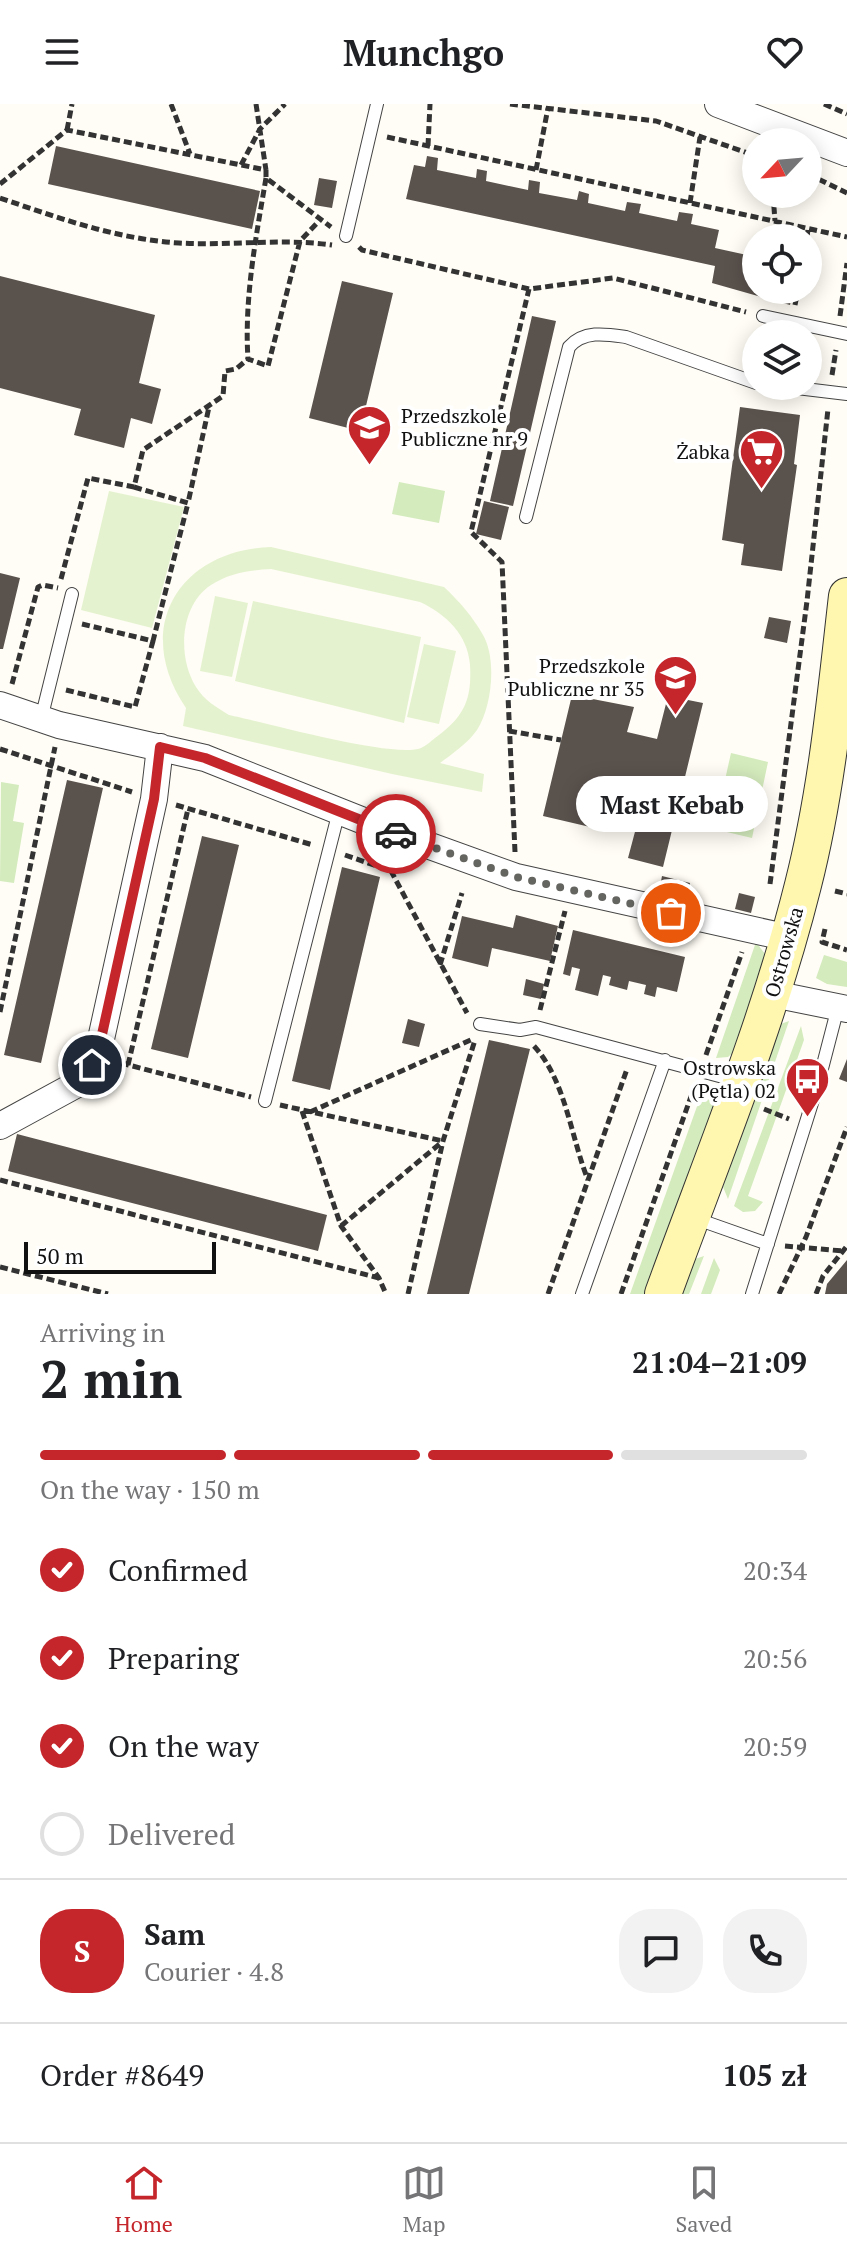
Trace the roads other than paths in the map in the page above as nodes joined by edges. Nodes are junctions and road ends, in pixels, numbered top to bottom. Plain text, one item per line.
1 (377, 104) edge
2 (718, 104) edge
3 (847, 153) edge
4 (347, 243) road end
5 (763, 316) road end
6 (842, 333) edge
7 (742, 378) edge
8 (822, 391) edge
9 (847, 394) edge
10 (526, 517) dead end
11 (72, 594) dead end
12 (847, 596) edge
13 (6, 696) edge
14 (36, 717) junction
15 (160, 747) junction
16 (339, 811) junction
17 (789, 938) junction
18 (773, 994) junction
19 (843, 1008) edge
20 (480, 1024) road end
21 (665, 1060) junction
22 (752, 1095) junction
23 (265, 1101) dead end
24 (0, 1126) edge
25 (691, 1217) junction
26 (768, 1244) junction
27 (582, 1294) edge
28 (663, 1294) edge
29 (752, 1294) edge

1 - 4 lane
2 - 3 street
5 - 6 lane
7 - 10 lane
8 - 9 lane
11 - 14 lane
12 - 17 street, Ostrowska
13 - 14 street
14 - 15 street
15 - 16 street
15 - 24 street
16 - 17 street
16 - 23 lane
17 - 18 street, Ostrowska
18 - 19 street
18 - 22 street, Ostrowska
19 - 26 lane
20 - 21 lane
21 - 22 lane
21 - 27 lane
22 - 25 street, Ostrowska
25 - 26 lane
25 - 28 street, Ostrowska
26 - 29 lane

